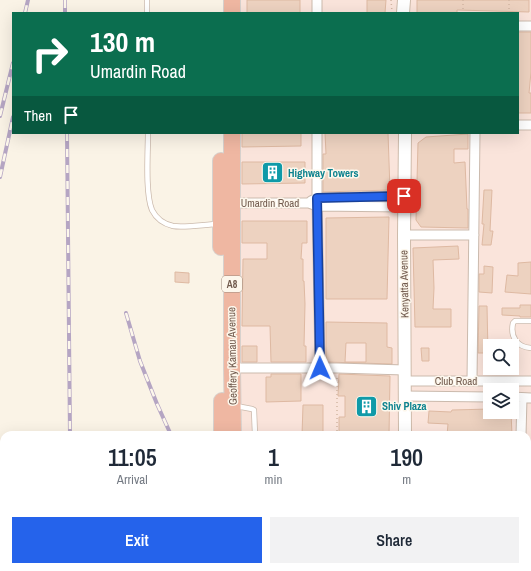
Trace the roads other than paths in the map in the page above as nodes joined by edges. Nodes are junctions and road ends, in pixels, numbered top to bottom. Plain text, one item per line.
1 (147, 0) edge
2 (221, 0) edge
3 (232, 0) edge
4 (317, 0) edge
5 (404, 0) edge
6 (147, 12) edge
7 (221, 12) edge
8 (232, 12) edge
9 (317, 12) edge
10 (404, 12) edge
11 (519, 26) edge
12 (531, 26) edge
13 (519, 125) edge
14 (531, 125) edge
15 (148, 134) edge
16 (221, 134) edge
17 (232, 134) edge
18 (317, 134) edge
19 (405, 134) edge
20 (475, 134) edge
21 (314, 202) junction
22 (404, 202) junction
23 (232, 203) junction
24 (221, 224) junction
25 (404, 235) junction
26 (474, 235) junction
27 (531, 321) edge
28 (531, 348) edge
29 (232, 368) junction
30 (320, 368) junction
31 (405, 375) junction
32 (429, 381) junction
33 (472, 381) junction
34 (531, 381) edge
35 (483, 384) edge
36 (519, 384) edge
37 (404, 396) junction
38 (430, 396) junction
39 (483, 397) edge
40 (526, 398) edge
41 (233, 406) junction
42 (222, 431) edge
43 (233, 431) edge
44 (255, 431) edge
45 (405, 431) edge
46 (522, 431) edge

1 - 6 lane
2 - 7 highway
3 - 8 highway
4 - 9 street
5 - 10 street
11 - 12 street
13 - 14 street
15 - 24 lane
16 - 24 highway, Geoffery Kamau Avenue / A8
17 - 23 highway, Geoffery Kamau Avenue / A8
18 - 21 street
19 - 22 street, Kenyatta Avenue
20 - 26 street
21 - 22 street, Umardin Road
21 - 23 street, Umardin Road
21 - 30 street
22 - 25 street, Kenyatta Avenue
23 - 29 highway, Geoffery Kamau Avenue / A8
24 - 42 highway, Geoffery Kamau Avenue / A8
25 - 26 street
25 - 31 street, Kenyatta Avenue
26 - 33 street
27 - 28 lane
29 - 30 street, Club Road
29 - 41 highway, Geoffery Kamau Avenue / A8
30 - 31 street, Club Road
31 - 32 street, Club Road
31 - 37 street, Kenyatta Avenue
32 - 33 street, Club Road
32 - 38 street
33 - 35 street, Club Road
34 - 36 street, Club Road
37 - 38 street, Club Road
37 - 45 street, Kenyatta Avenue
38 - 39 street, Club Road
40 - 46 street
41 - 43 highway, Geoffery Kamau Avenue / A8
41 - 44 lane

